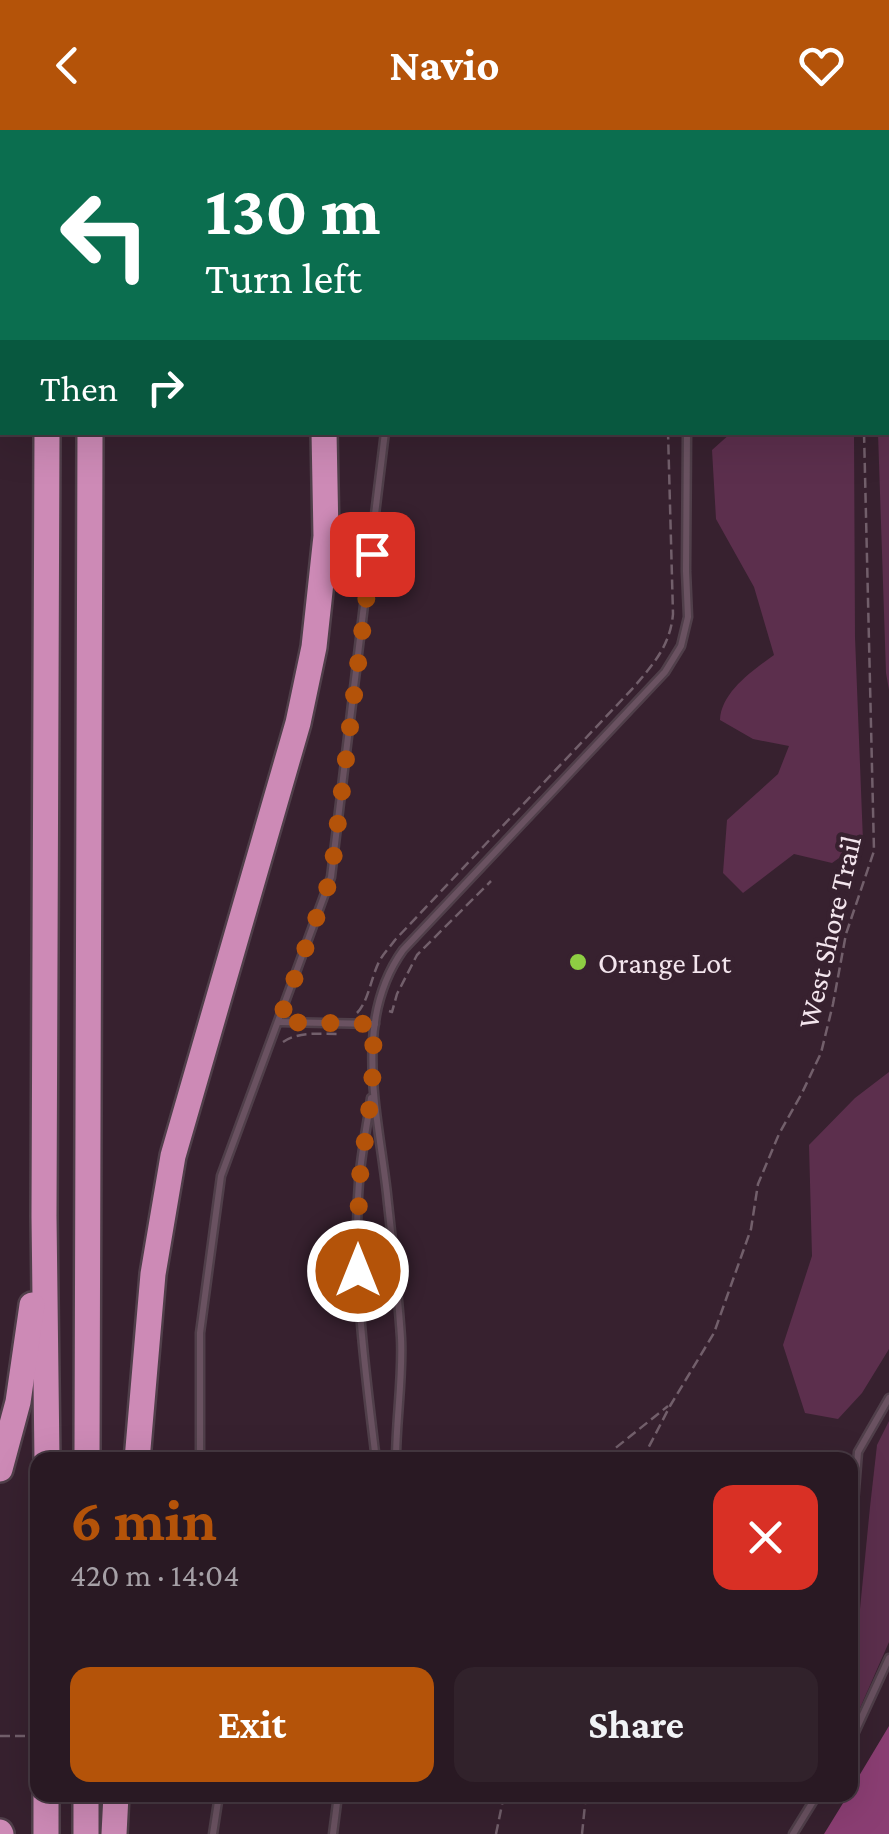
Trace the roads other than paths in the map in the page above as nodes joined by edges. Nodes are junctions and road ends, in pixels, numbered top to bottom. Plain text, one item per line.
1 (47, 435) edge
2 (90, 435) edge
3 (329, 435) edge
4 (385, 435) edge
5 (688, 435) edge
6 (279, 1022) junction
7 (374, 1024) junction
8 (372, 1090) junction
9 (44, 1216) junction
10 (889, 1398) edge
11 (47, 1452) edge
12 (87, 1452) edge
13 (138, 1452) edge
14 (200, 1452) edge
15 (375, 1452) edge
16 (396, 1452) edge
17 (858, 1452) edge
18 (0, 1469) edge
19 (889, 1658) edge
20 (858, 1726) edge
21 (46, 1802) edge
22 (86, 1802) edge
23 (116, 1802) edge
24 (218, 1802) edge
25 (337, 1802) edge
26 (813, 1802) edge
27 (46, 1834) edge
28 (86, 1834) edge
29 (114, 1834) edge
30 (213, 1834) edge
31 (333, 1834) edge
32 (793, 1834) edge

1 - 9 highway
2 - 12 highway
3 - 13 highway
4 - 6 lane
5 - 7 lane
6 - 7 lane
6 - 14 lane
7 - 8 lane
8 - 15 lane
8 - 16 lane
9 - 11 highway
9 - 18 highway
10 - 17 lane
19 - 20 lane
21 - 27 highway
22 - 28 highway
23 - 29 highway
24 - 30 lane
25 - 31 lane
26 - 32 lane

